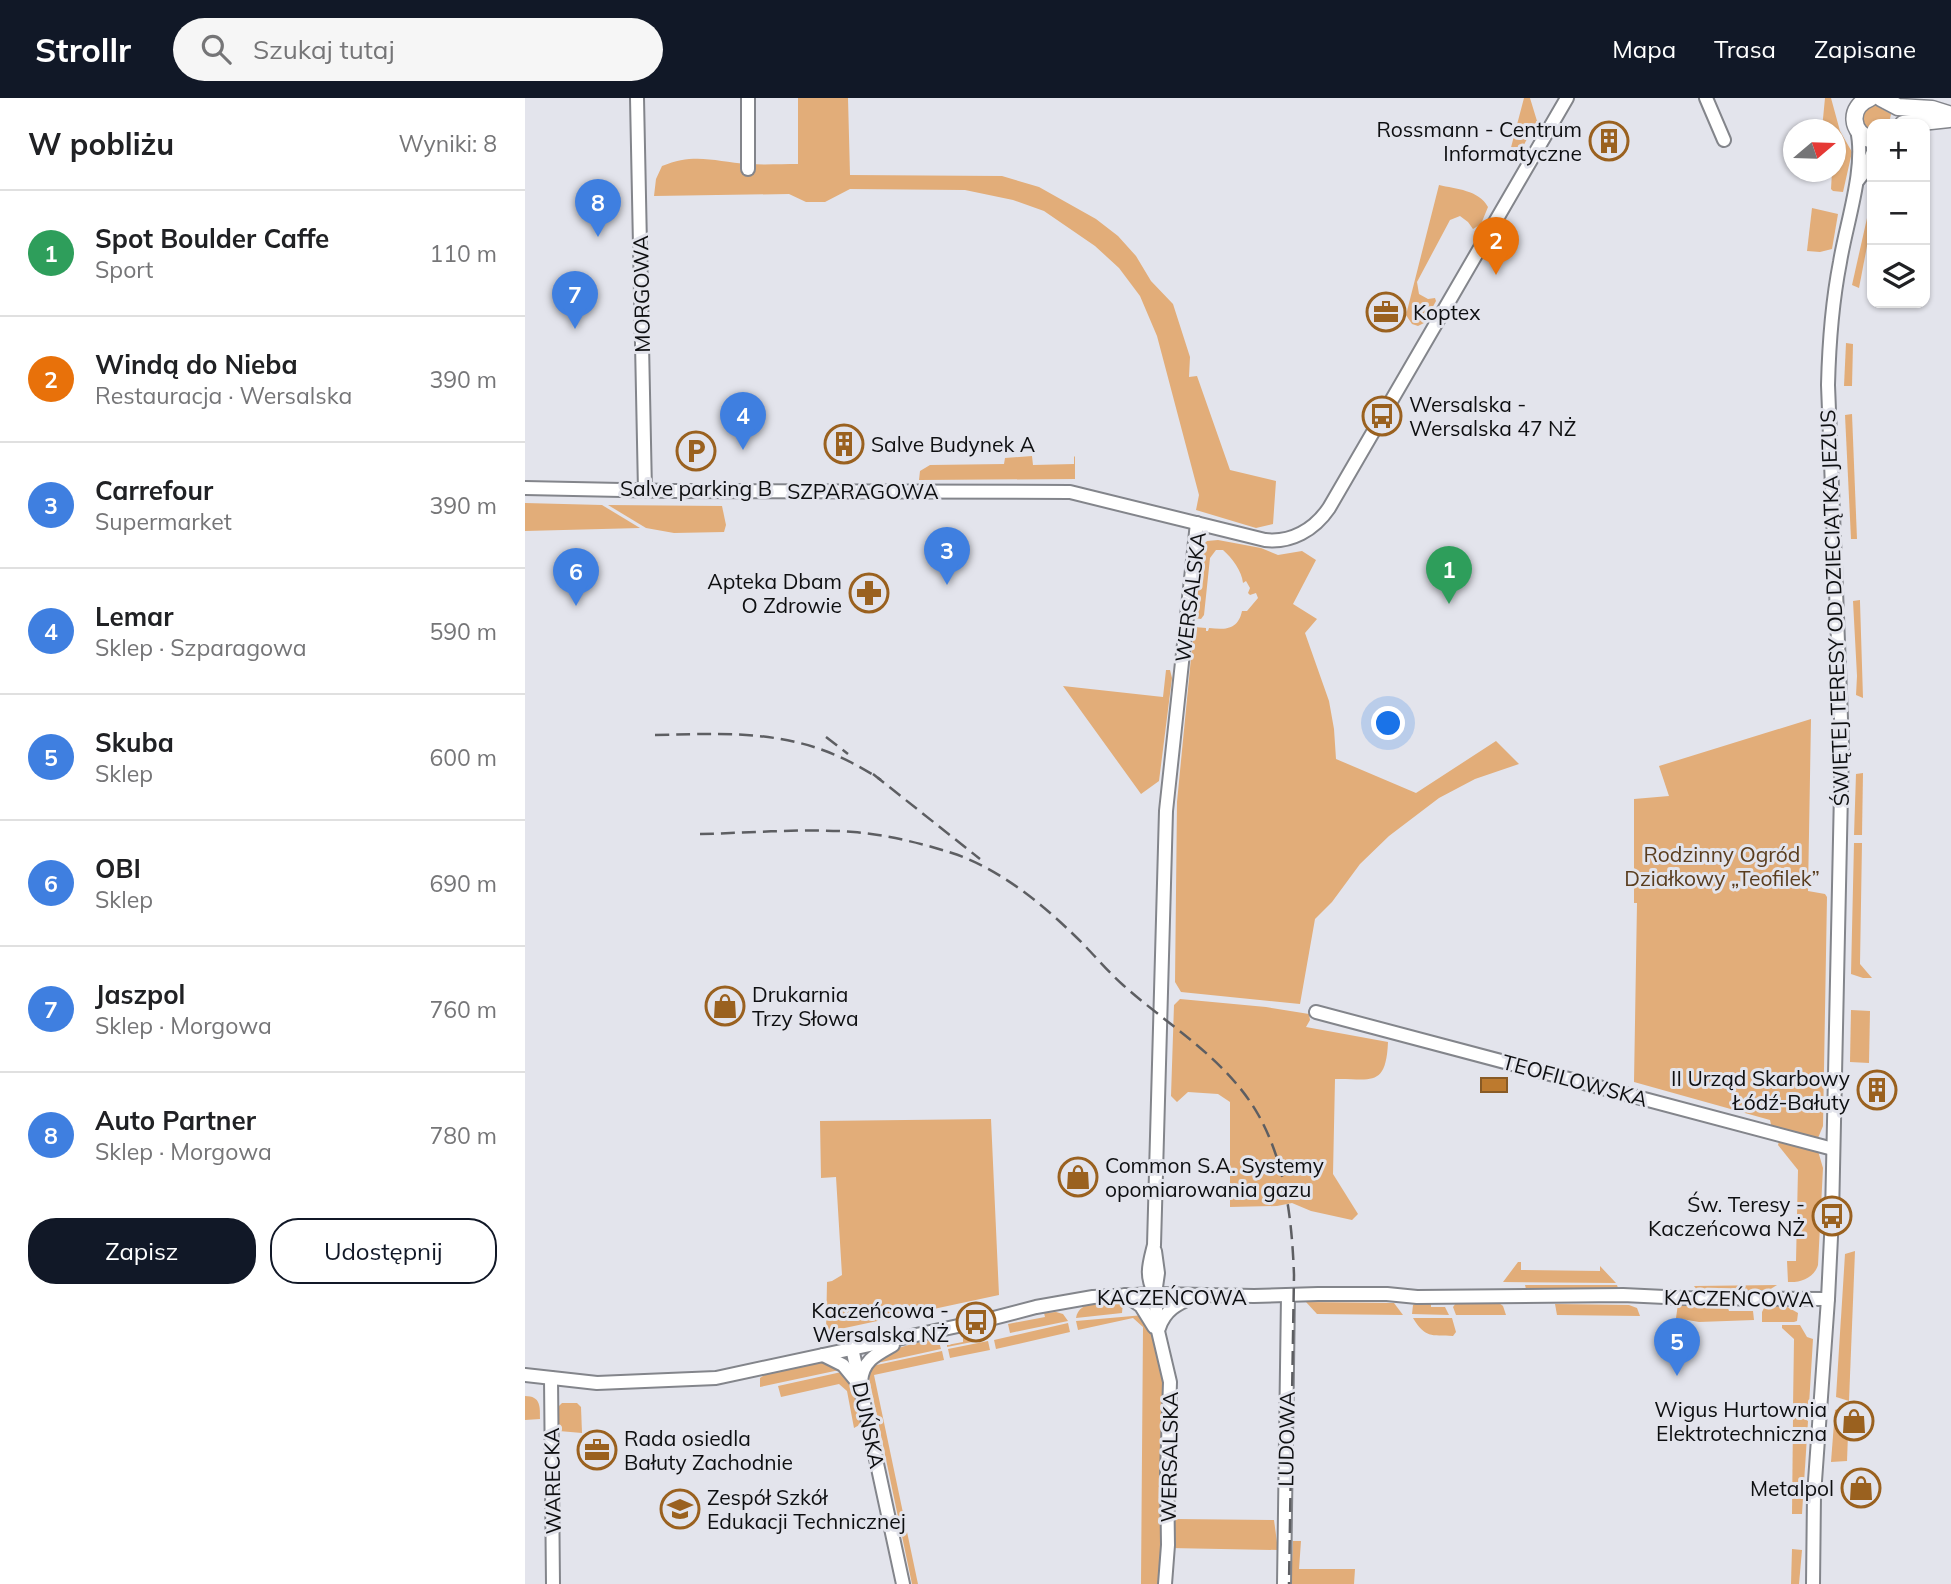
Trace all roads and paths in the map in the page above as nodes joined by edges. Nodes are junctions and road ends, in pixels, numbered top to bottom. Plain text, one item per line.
1 (637, 98) edge
2 (748, 98) edge
3 (1567, 98) edge
4 (1706, 98) edge
5 (1848, 98) edge
6 (1870, 98) edge
7 (1885, 100) edge
8 (1951, 117) edge
9 (1896, 119) edge
10 (1930, 119) edge
11 (1856, 122) junction
12 (1867, 138) edge
13 (1724, 140) dead end
14 (1867, 166) edge
15 (748, 169) dead end
16 (1857, 180) junction
17 (525, 488) edge
18 (645, 491) junction
19 (1197, 523) junction
20 (1315, 1012) dead end
21 (1833, 1149) junction
22 (1154, 1245) junction
23 (1148, 1273) junction
24 (1125, 1294) junction
25 (1155, 1294) junction
26 (1288, 1295) junction
27 (1197, 1296) junction
28 (1828, 1299) junction
29 (1158, 1331) junction
30 (906, 1338) junction
31 (852, 1348) junction
32 (821, 1355) junction
33 (525, 1375) edge
34 (551, 1378) junction
35 (861, 1388) junction
36 (553, 1584) edge
37 (902, 1584) edge
38 (1165, 1584) edge
39 (1284, 1584) edge
40 (1813, 1584) edge

1 - 18 street, MORGOWA
2 - 15 street
3 - 19 street, WERSALSKA
4 - 13 street
5 - 11 main road
6 - 11 main road
7 - 8 main road
7 - 9 main road
8 - 10 main road
11 - 12 main road
11 - 16 street, ŚWIĘTEJ TERESY OD DZIECIĄTKA JEZUS
14 - 16 street, ŚWIĘTEJ TERESY OD DZIECIĄTKA JEZUS
16 - 21 street, ŚWIĘTEJ TERESY OD DZIECIĄTKA JEZUS
17 - 18 street, SZPARAGOWA
18 - 19 street, SZPARAGOWA
19 - 22 street, WERSALSKA
20 - 21 street, TEOFILOWSKA
21 - 28 street, ŚWIĘTEJ TERESY OD DZIECIĄTKA JEZUS
22 - 23 street, WERSALSKA
22 - 25 street, WERSALSKA
23 - 24 street
23 - 25 street, WERSALSKA
24 - 25 street, KACZEŃCOWA
24 - 29 street, WERSALSKA
24 - 30 street, KACZEŃCOWA
25 - 27 street, KACZEŃCOWA
25 - 29 street, WERSALSKA
26 - 27 street, KACZEŃCOWA
26 - 28 street, KACZEŃCOWA
26 - 39 street, LUDOWA
27 - 29 street
28 - 40 street, ŚWIĘTEJ TERESY OD DZIECIĄTKA JEZUS
29 - 38 street, WERSALSKA
30 - 31 street, KACZEŃCOWA
30 - 35 street
31 - 32 street, KACZEŃCOWA
31 - 35 street, DUŃSKA
32 - 34 street, KACZEŃCOWA
32 - 35 street
33 - 34 street, KACZEŃCOWA
34 - 36 street, WARECKA
35 - 37 street, DUŃSKA

